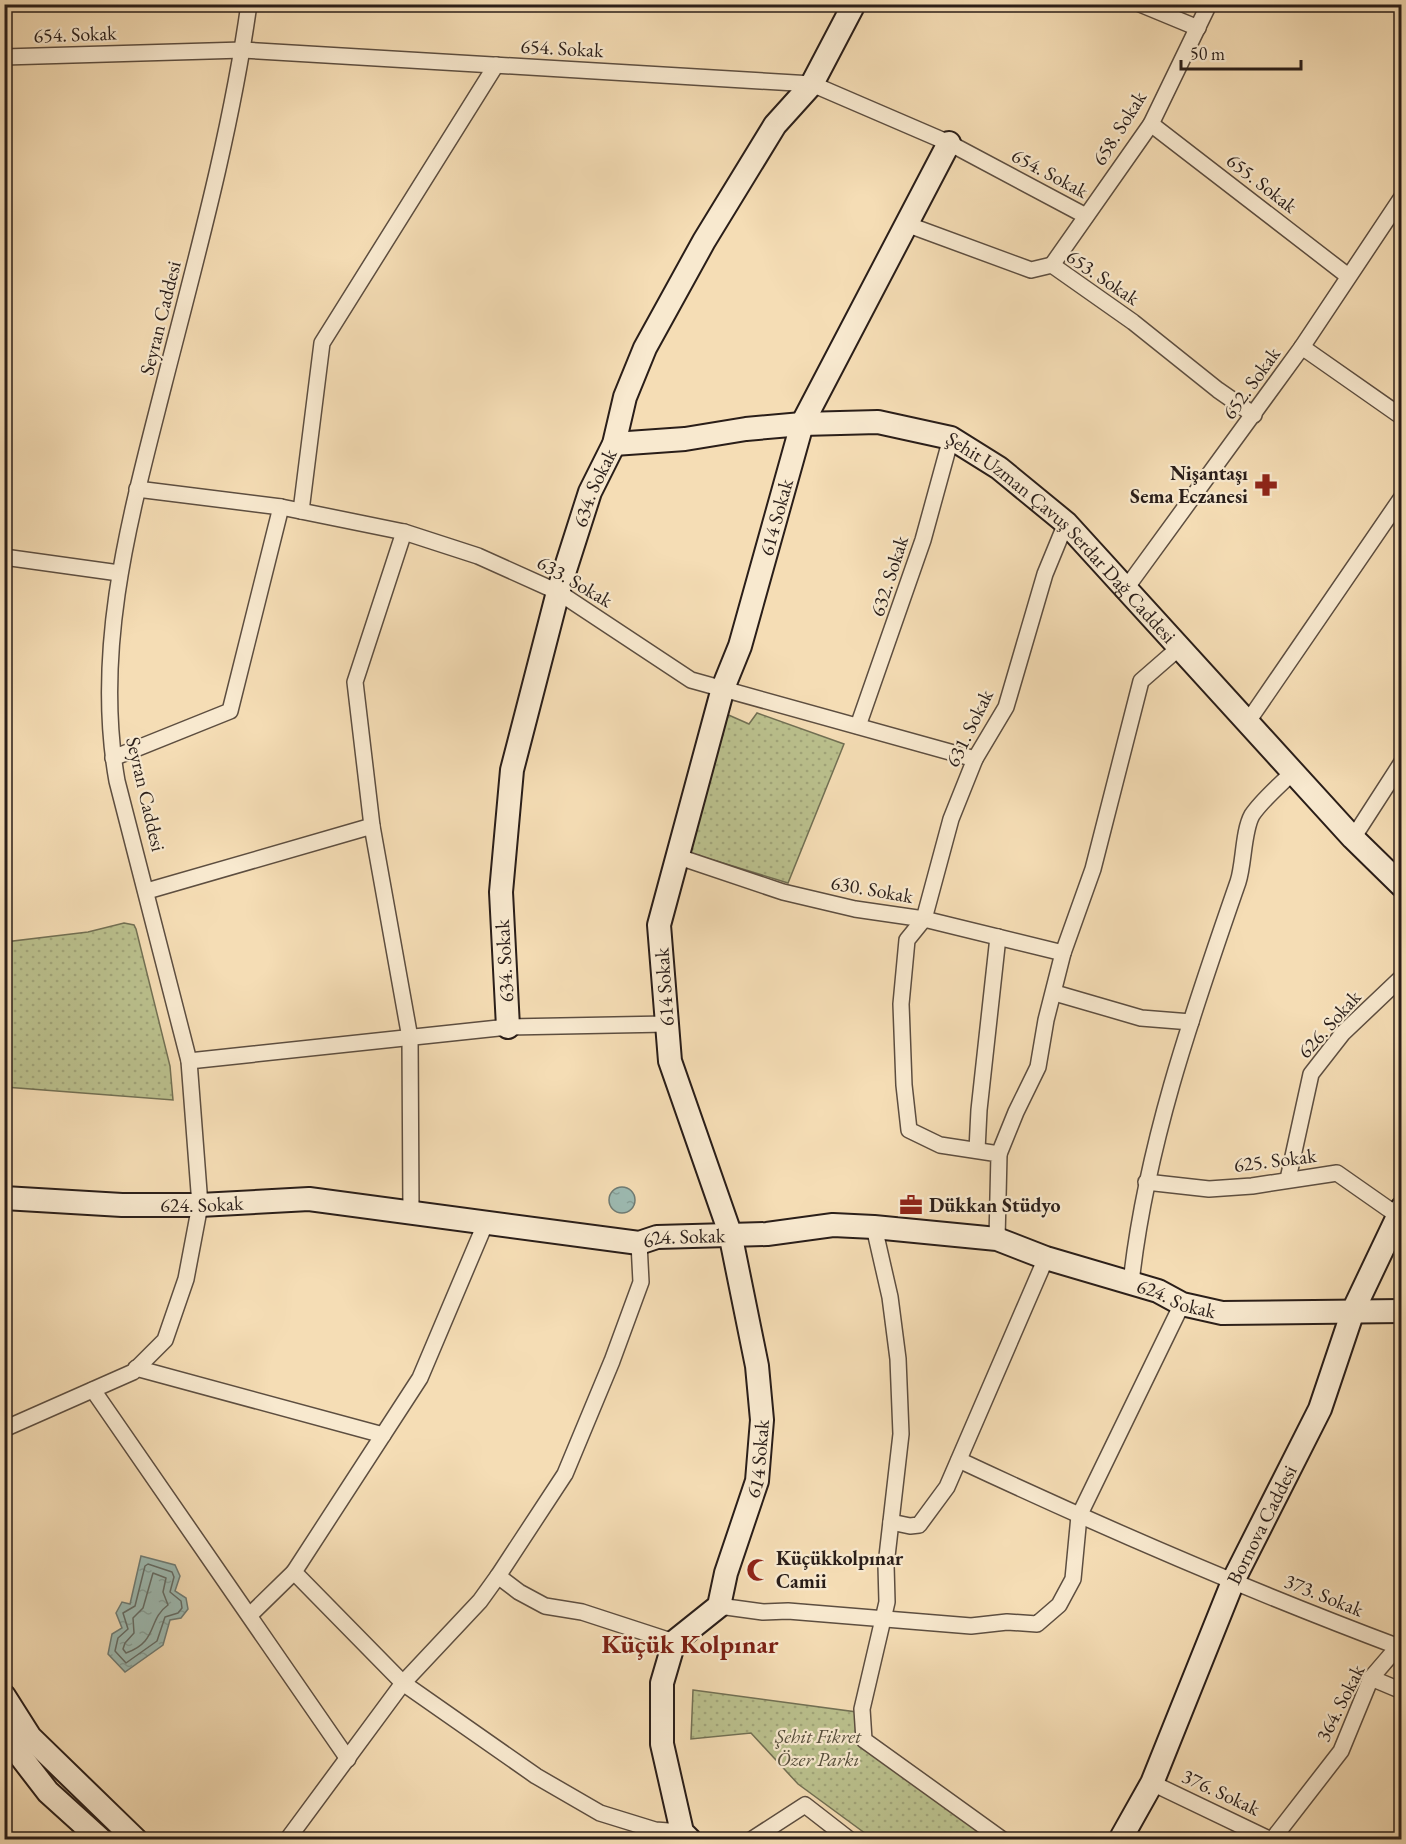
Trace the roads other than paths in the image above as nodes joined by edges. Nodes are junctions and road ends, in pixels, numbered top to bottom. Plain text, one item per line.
1 (249, 4) edge
2 (854, 4) edge
3 (1140, 4) edge
4 (1209, 4) edge
5 (1198, 28) junction
6 (243, 50) junction
7 (4, 57) edge
8 (496, 65) junction
9 (812, 84) junction
10 (1150, 124) junction
11 (949, 143) junction
12 (1401, 197) edge
13 (1086, 216) junction
14 (906, 224) junction
15 (1052, 265) junction
16 (1348, 276) junction
17 (1302, 347) junction
18 (1254, 416) junction
19 (1401, 417) edge
20 (802, 424) junction
21 (951, 438) junction
22 (614, 444) junction
23 (137, 489) junction
24 (1401, 497) edge
25 (281, 507) junction
26 (301, 511) junction
27 (1066, 523) junction
28 (404, 532) junction
29 (4, 557) edge
30 (119, 573) junction
31 (1127, 587) junction
32 (558, 592) junction
33 (1180, 647) junction
34 (723, 688) junction
35 (1249, 720) junction
36 (858, 726) junction
37 (113, 758) junction
38 (975, 759) junction
39 (1401, 762) edge
40 (1293, 772) junction
41 (372, 826) junction
42 (1353, 838) junction
43 (676, 856) junction
44 (1401, 886) edge
45 (147, 891) junction
46 (924, 919) junction
47 (998, 937) junction
48 (1063, 953) junction
49 (1401, 977) edge
50 (1055, 993) junction
51 (1191, 1022) junction
52 (667, 1023) junction
53 (508, 1028) junction
54 (410, 1038) junction
55 (189, 1061) junction
56 (977, 1150) junction
57 (999, 1154) junction
58 (1288, 1179) junction
59 (1146, 1182) junction
60 (4, 1198) edge
61 (200, 1205) junction
62 (411, 1212) junction
63 (1399, 1212) edge
64 (486, 1222) junction
65 (874, 1227) junction
66 (730, 1233) junction
67 (997, 1239) junction
68 (639, 1243) junction
69 (1046, 1258) junction
70 (1131, 1282) junction
71 (1182, 1304) junction
72 (1353, 1311) junction
73 (1401, 1311) edge
74 (136, 1368) junction
75 (93, 1390) junction
76 (4, 1430) edge
77 (383, 1435) junction
78 (959, 1460) junction
79 (1079, 1516) junction
80 (891, 1522) junction
81 (294, 1572) junction
82 (498, 1576) junction
83 (1234, 1579) junction
84 (719, 1606) junction
85 (250, 1615) junction
86 (883, 1620) junction
87 (674, 1642) junction
88 (1400, 1644) edge
89 (1371, 1678) junction
90 (403, 1683) junction
91 (1401, 1691) edge
92 (4, 1696) edge
93 (5, 1735) edge
94 (348, 1759) junction
95 (1152, 1783) junction
96 (686, 1836) edge
97 (101, 1839) edge
98 (136, 1839) edge
99 (287, 1839) edge
100 (751, 1839) edge
101 (850, 1839) edge
102 (1003, 1839) edge
103 (1120, 1839) edge
104 (1272, 1839) edge

1 - 6 street, Seyran Caddesi
2 - 9 street, 634. Sokak
3 - 5 street
4 - 5 street, 658. Sokak
5 - 10 street, 658. Sokak
6 - 7 street, 654. Sokak
6 - 8 street, 654. Sokak
6 - 23 street, Seyran Caddesi
8 - 9 street, 654. Sokak
8 - 26 street
9 - 11 street, 654. Sokak
9 - 22 street, 634. Sokak
10 - 13 street, 658. Sokak
10 - 16 street, 655. Sokak
11 - 13 street, 654. Sokak
11 - 14 street, 614 Sokak
12 - 16 street, 652. Sokak
13 - 15 street, 658. Sokak
14 - 15 street, 653. Sokak
14 - 20 street, 614 Sokak
15 - 18 street, 653. Sokak
16 - 17 street, 652. Sokak
17 - 18 street, 652. Sokak
17 - 19 street
18 - 31 street, 652. Sokak
20 - 21 street, Şehit Uzman Çavuş Serdar Dağ Caddesi
20 - 22 street, Şehit Uzman Çavuş Serdar Dağ Caddesi
20 - 34 street, 614 Sokak
21 - 27 street, Şehit Uzman Çavuş Serdar Dağ Caddesi
21 - 36 street, 632. Sokak
22 - 32 street, 634. Sokak
23 - 25 street, 633. Sokak
23 - 30 street, Seyran Caddesi
24 - 35 street
25 - 26 street, 633. Sokak
25 - 37 street
26 - 28 street, 633. Sokak
27 - 31 street, Şehit Uzman Çavuş Serdar Dağ Caddesi
27 - 38 street, 631. Sokak
28 - 32 street, 633. Sokak
28 - 41 street
29 - 30 street
30 - 37 street, Seyran Caddesi
31 - 33 street, Şehit Uzman Çavuş Serdar Dağ Caddesi
32 - 34 street, 633. Sokak
32 - 53 street, 634. Sokak
33 - 35 street, Şehit Uzman Çavuş Serdar Dağ Caddesi
33 - 48 street
34 - 36 street, 633. Sokak
34 - 43 street, 614 Sokak
35 - 40 street, Şehit Uzman Çavuş Serdar Dağ Caddesi
36 - 38 street, 633. Sokak
37 - 45 street, Seyran Caddesi
38 - 46 street, 631. Sokak
39 - 42 street
40 - 42 street, Şehit Uzman Çavuş Serdar Dağ Caddesi
40 - 51 street
41 - 45 street
41 - 54 street
42 - 44 street, Şehit Uzman Çavuş Serdar Dağ Caddesi
43 - 46 street, 630. Sokak
43 - 52 street, 614 Sokak
45 - 55 street, Seyran Caddesi
46 - 47 street, 630. Sokak
46 - 56 street
47 - 48 street, 630. Sokak
47 - 56 street
48 - 50 street
49 - 58 street, 626. Sokak
50 - 51 street
50 - 57 street
51 - 59 street
52 - 53 street
52 - 66 street, 614 Sokak
53 - 54 street
54 - 55 street
54 - 62 street
55 - 61 street, Seyran Caddesi
56 - 57 street
57 - 67 street
58 - 59 street, 625. Sokak
58 - 63 street, 625. Sokak
59 - 70 street
60 - 61 street, 624. Sokak
61 - 62 street, 624. Sokak
61 - 74 street, Seyran Caddesi
62 - 64 street, 624. Sokak
63 - 72 street, Bornova Caddesi
64 - 68 street, 624. Sokak
64 - 77 street
65 - 66 street, 624. Sokak
65 - 67 street, 624. Sokak
65 - 80 street
66 - 68 street, 624. Sokak
66 - 84 street, 614 Sokak
67 - 69 street, 624. Sokak
68 - 82 street
69 - 70 street, 624. Sokak
69 - 78 street
70 - 71 street, 624. Sokak
71 - 72 street, 624. Sokak
71 - 79 street
72 - 73 street, 624. Sokak
72 - 83 street, Bornova Caddesi
74 - 75 street, Seyran Caddesi
74 - 77 street
75 - 76 street, Seyran Caddesi
75 - 85 street
77 - 81 street
78 - 79 street, 373. Sokak
78 - 80 street
79 - 83 street, 373. Sokak
79 - 86 street
80 - 86 street
81 - 85 street
81 - 90 street
82 - 87 street
82 - 90 street
83 - 88 street, 373. Sokak
83 - 95 street, Bornova Caddesi
84 - 86 street
84 - 87 street
85 - 94 street
86 - 102 street
87 - 96 street
88 - 89 street, 364. Sokak
89 - 91 street
89 - 104 street, 364. Sokak
90 - 94 street
90 - 96 street
92 - 98 street
93 - 97 street
94 - 99 street
95 - 103 street, Bornova Caddesi
95 - 104 street, 376. Sokak
100 - 101 street

